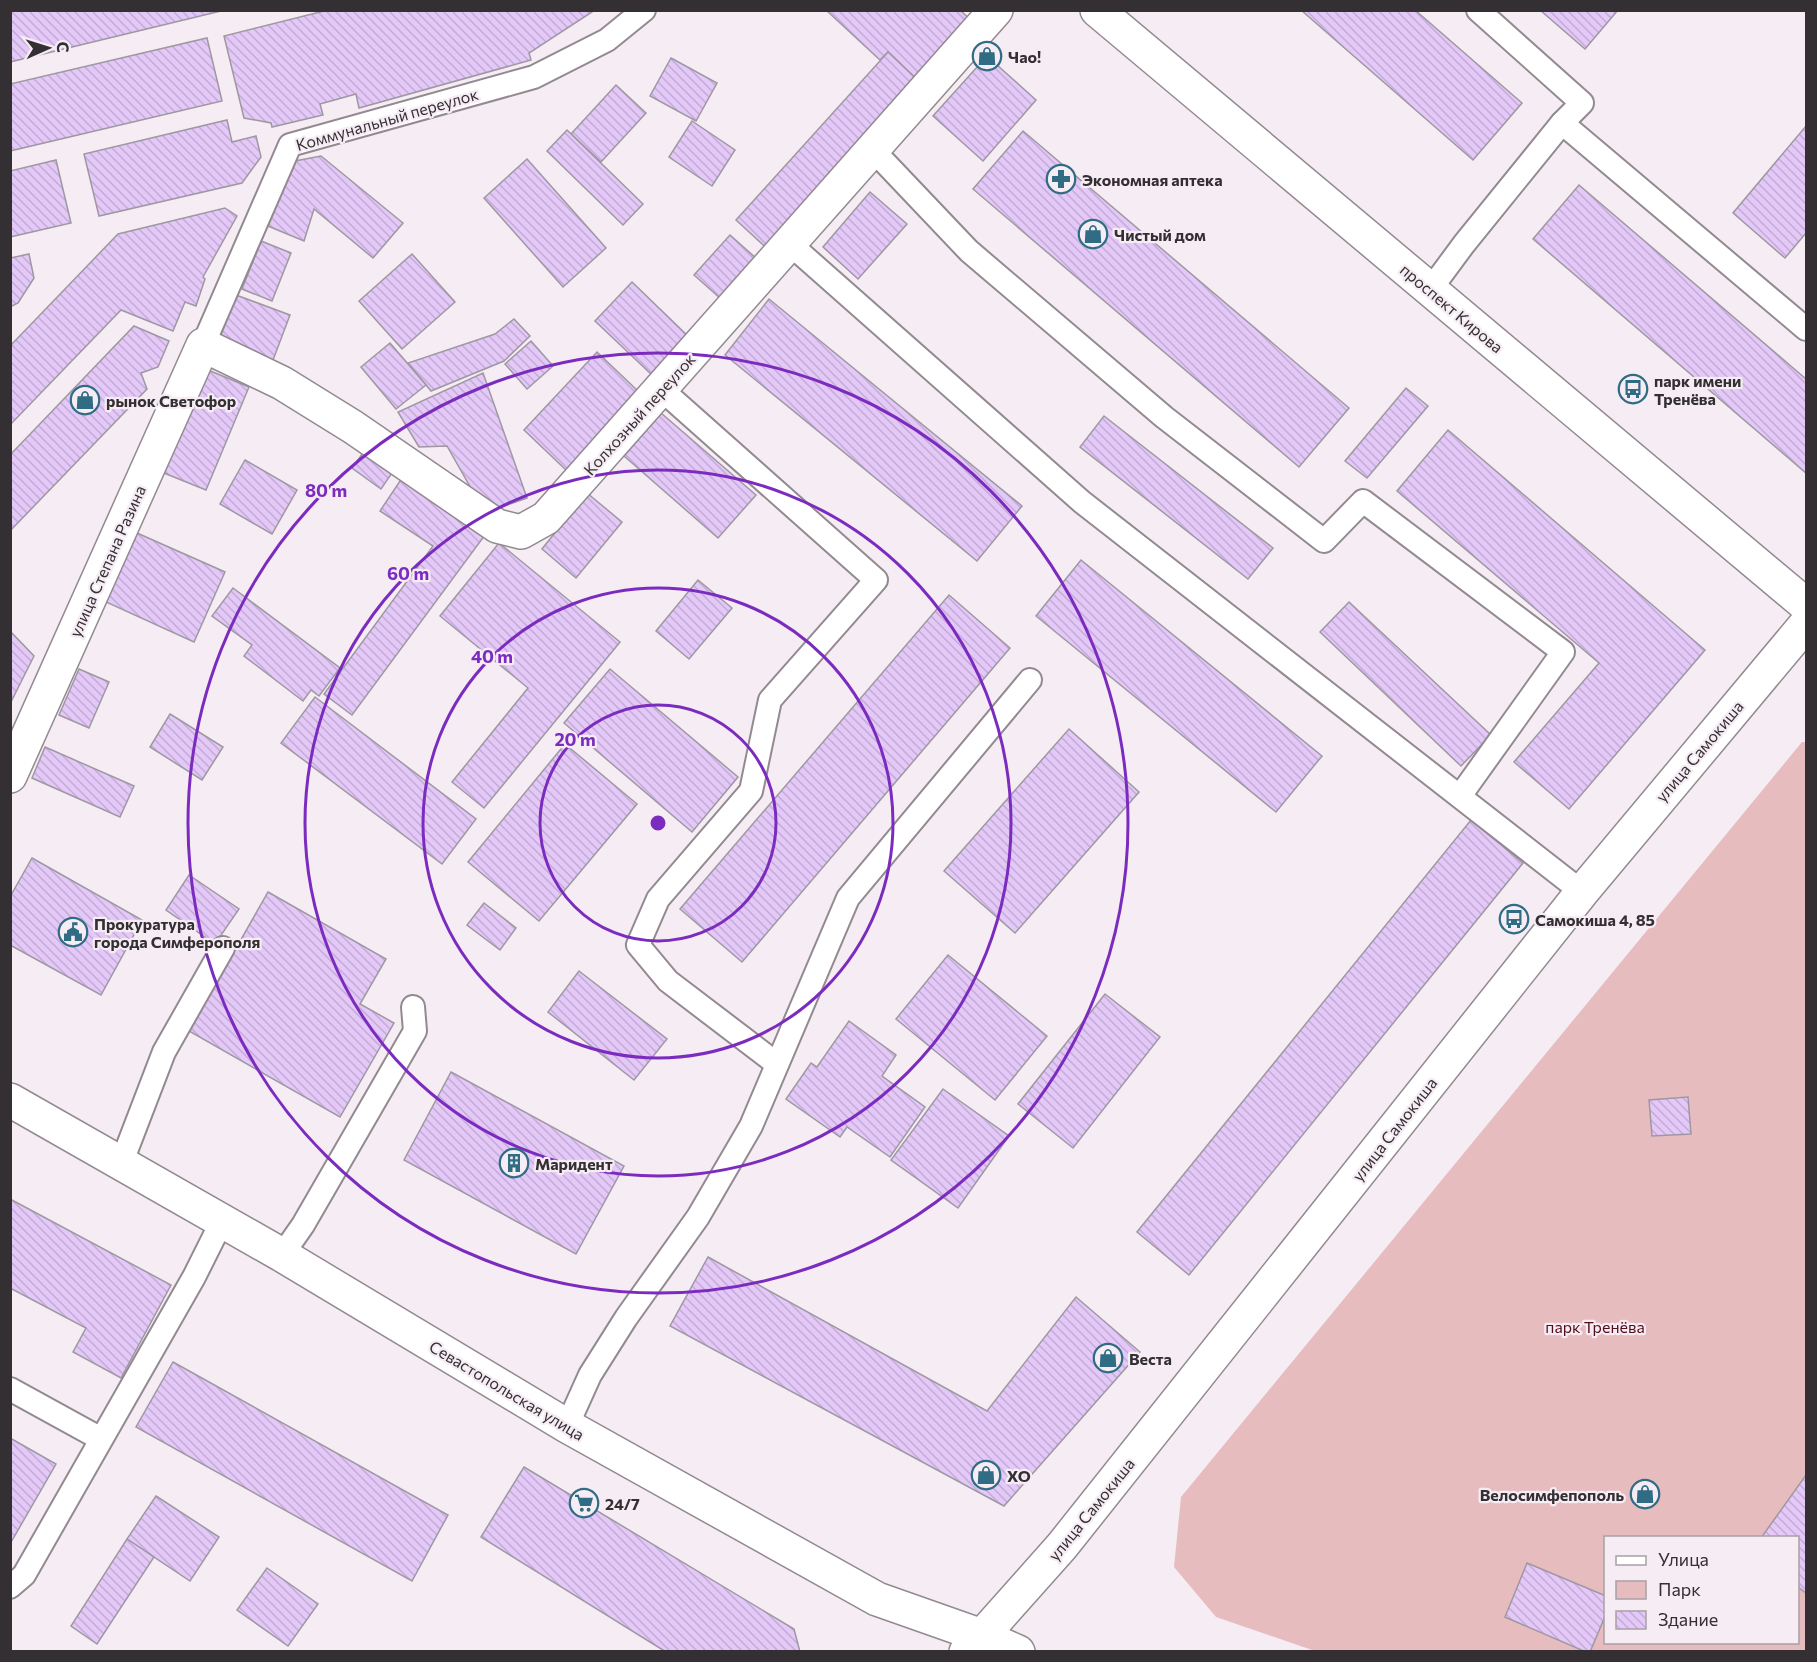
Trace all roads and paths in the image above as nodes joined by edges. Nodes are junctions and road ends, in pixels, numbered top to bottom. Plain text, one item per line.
1 (644, 10) edge
2 (996, 10) edge
3 (1097, 10) edge
4 (1478, 10) edge
5 (1562, 123) junction
6 (873, 150) junction
7 (790, 244) junction
8 (1430, 290) junction
9 (1806, 329) edge
10 (202, 345) junction
11 (661, 389) junction
12 (1806, 605) edge
13 (1806, 624) edge
14 (1030, 680) dead end
15 (10, 776) edge
16 (1460, 796) junction
17 (1582, 892) junction
18 (223, 948) dead end
19 (412, 1007) dead end
20 (777, 1064) junction
21 (10, 1100) edge
22 (121, 1164) junction
23 (222, 1221) junction
24 (282, 1255) junction
25 (10, 1389) edge
26 (567, 1426) junction
27 (101, 1439) junction
28 (10, 1587) edge
29 (974, 1644) edge
30 (1018, 1652) edge

1 - 10 lane, Коммунальный переулок
2 - 6 main road, Колхозный переулок
3 - 8 main road, проспект Кирова
4 - 5 lane
5 - 8 lane
5 - 9 lane
6 - 7 main road, Колхозный переулок
6 - 16 lane
7 - 11 main road, Колхозный переулок
7 - 16 lane
8 - 12 main road, проспект Кирова
10 - 11 main road, Колхозный переулок
10 - 15 main road, улица Степана Разина
11 - 20 lane
13 - 17 main road, улица Самокиша
14 - 20 lane
16 - 17 lane
17 - 29 main road, улица Самокиша
18 - 22 lane
19 - 24 lane
20 - 26 lane
21 - 22 main road, Севастопольская улица
22 - 23 main road, Севастопольская улица
23 - 24 main road, Севастопольская улица
23 - 27 lane
24 - 26 main road, Севастопольская улица
25 - 27 lane
26 - 29 main road, Севастопольская улица
27 - 28 lane
29 - 30 main road, Севастопольская улица

